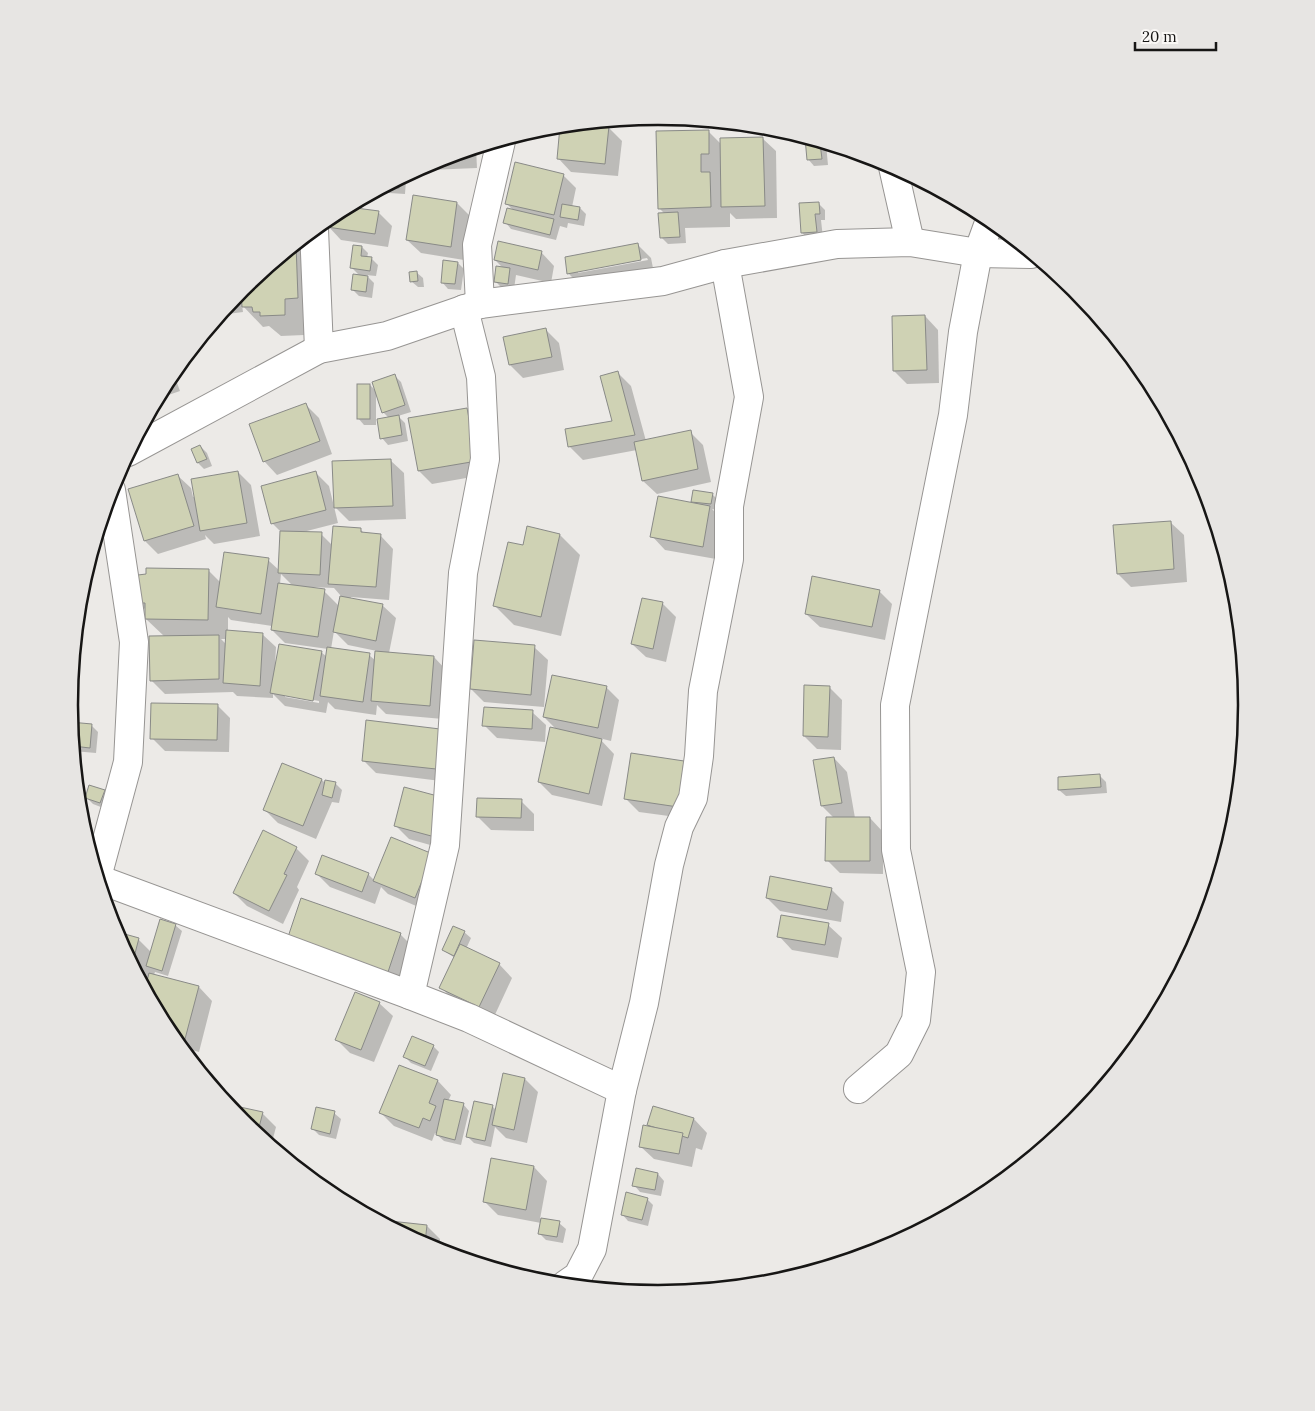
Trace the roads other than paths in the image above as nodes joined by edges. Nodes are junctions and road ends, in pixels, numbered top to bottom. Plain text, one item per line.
1 (500, 147) edge
2 (895, 177) edge
3 (987, 228) edge
4 (314, 238) edge
5 (910, 242) junction
6 (978, 252) junction
7 (1021, 254) edge
8 (725, 264) junction
9 (472, 306) junction
10 (319, 349) junction
11 (139, 446) edge
12 (113, 507) edge
13 (101, 868) edge
14 (104, 880) edge
15 (410, 995) junction
16 (858, 1089) dead end
17 (622, 1090) junction
18 (573, 1279) edge

1 - 9 street
2 - 5 street
3 - 6 street
4 - 10 street
5 - 6 street
5 - 8 street
6 - 7 street
6 - 16 street
8 - 9 street
8 - 17 street
9 - 10 street
9 - 15 street
10 - 11 street
12 - 13 street
14 - 15 street
15 - 17 street
17 - 18 street

